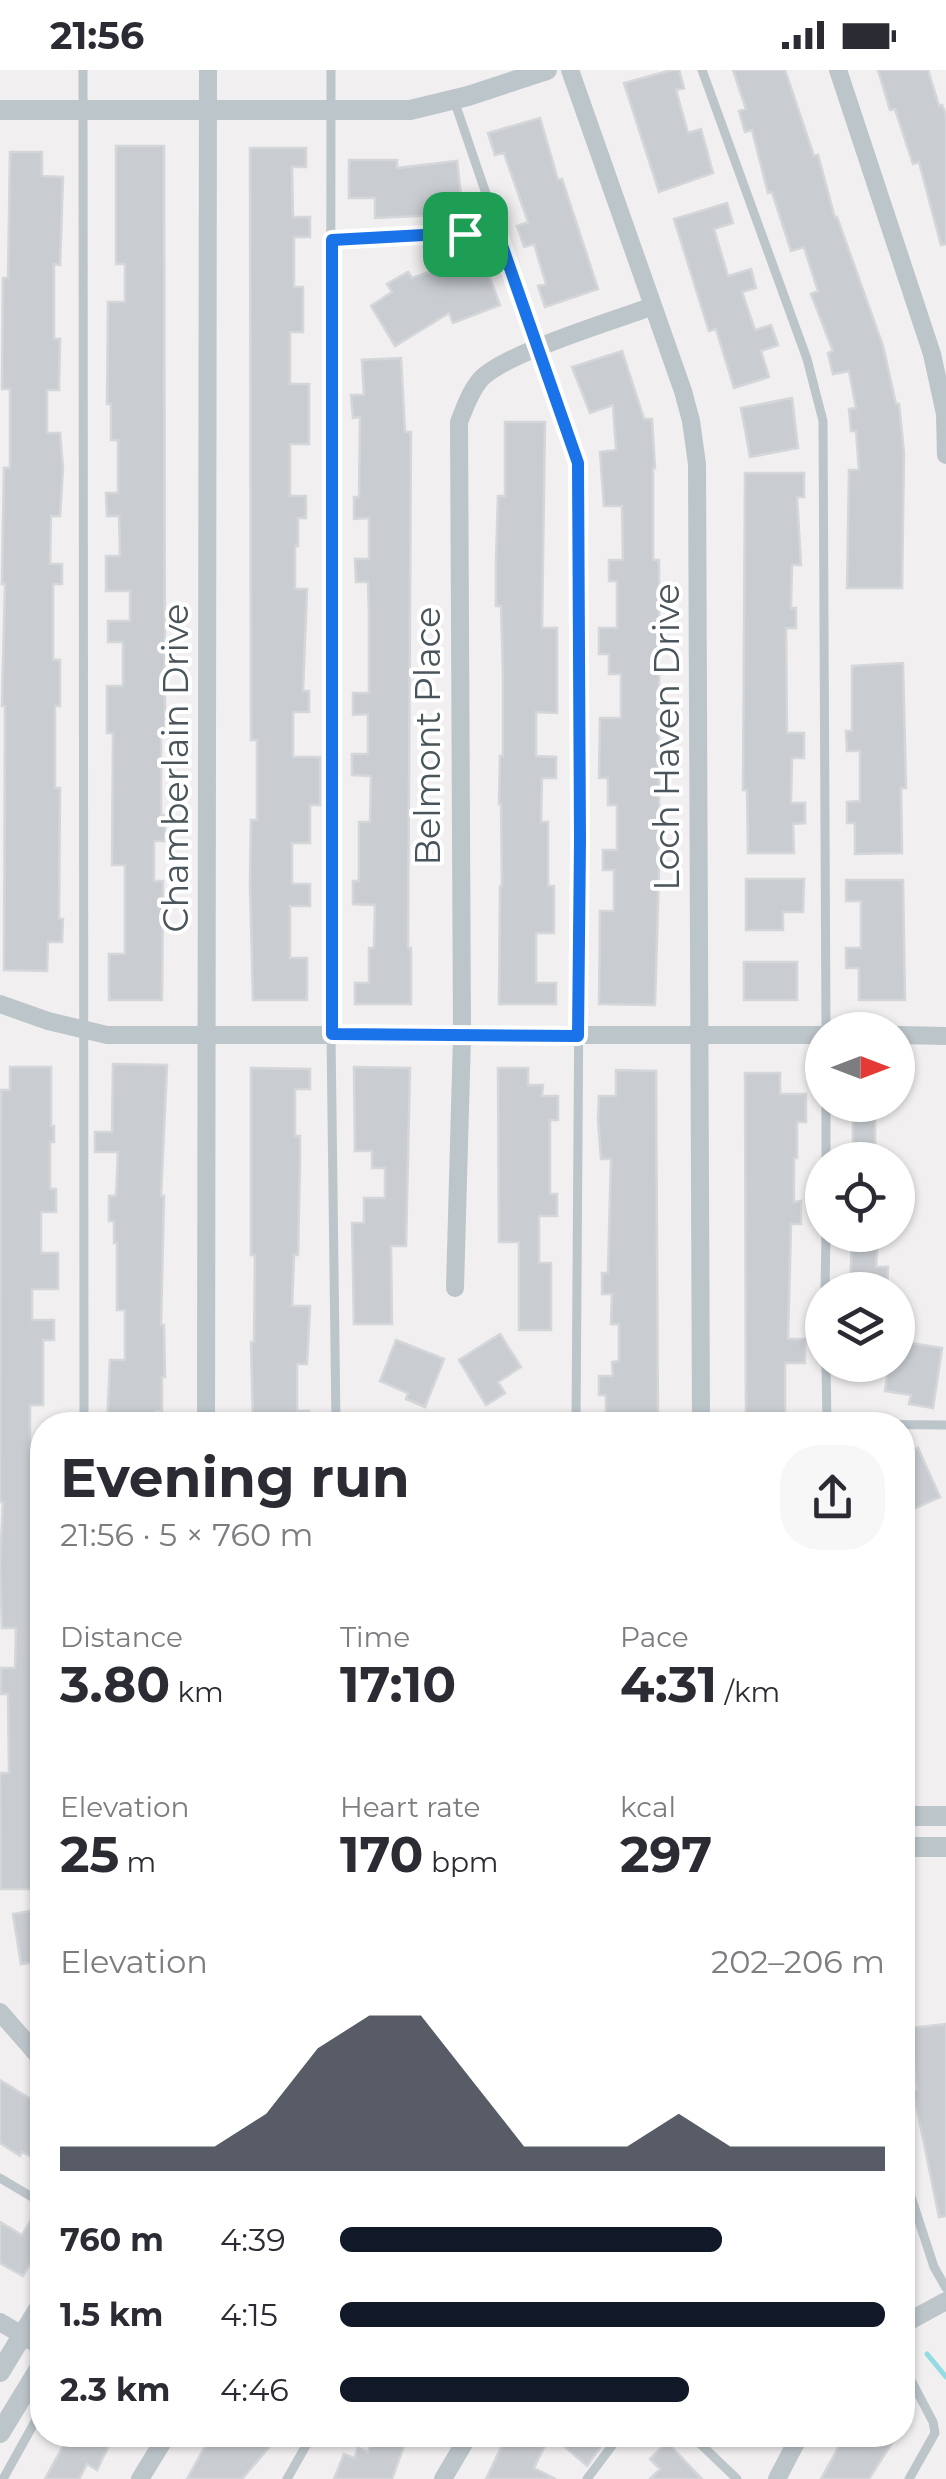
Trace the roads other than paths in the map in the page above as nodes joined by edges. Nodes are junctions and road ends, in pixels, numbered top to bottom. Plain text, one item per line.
1 (82, 70) edge
2 (208, 70) edge
3 (331, 70) edge
4 (546, 70) edge
5 (570, 70) edge
6 (702, 70) edge
7 (838, 70) edge
8 (454, 100) junction
9 (0, 110) edge
10 (82, 110) junction
11 (208, 110) junction
12 (330, 111) junction
13 (497, 231) junction
14 (332, 240) junction
15 (653, 306) junction
16 (539, 348) junction
17 (946, 455) edge
18 (0, 1004) edge
19 (824, 1012) edge
20 (82, 1030) junction
21 (805, 1032) edge
22 (332, 1034) junction
23 (699, 1034) junction
24 (207, 1035) junction
25 (462, 1036) junction
26 (578, 1036) junction
27 (915, 1036) edge
28 (946, 1036) edge
29 (455, 1288) dead end
30 (826, 1382) edge
31 (84, 1412) edge
32 (206, 1412) edge
33 (336, 1412) edge
34 (576, 1412) edge
35 (701, 1412) edge
36 (826, 1412) edge
37 (915, 1425) edge
38 (946, 1425) edge
39 (915, 1816) edge
40 (946, 1816) edge
41 (915, 1847) edge
42 (946, 1847) edge
43 (0, 2012) edge
44 (30, 2046) edge
45 (0, 2178) edge
46 (30, 2196) edge
47 (915, 2208) edge
48 (946, 2288) edge
49 (946, 2301) edge
50 (915, 2318) edge
51 (0, 2322) edge
52 (30, 2323) edge
53 (23, 2335) junction
54 (30, 2339) edge
55 (0, 2372) edge
56 (30, 2384) edge
57 (915, 2388) edge
58 (30, 2430) edge
59 (0, 2433) edge
60 (160, 2447) edge
61 (305, 2447) edge
62 (462, 2447) edge
63 (611, 2447) edge
64 (704, 2447) edge
65 (794, 2447) edge
66 (2, 2479) edge
67 (140, 2479) edge
68 (288, 2479) edge
69 (442, 2479) edge
70 (587, 2479) edge
71 (737, 2479) edge
72 (777, 2479) edge
73 (909, 2479) edge

1 - 10 lane
2 - 11 street, Chamberlain Drive
3 - 12 lane
4 - 8 street
5 - 15 street, Loch Haven Drive
6 - 19 lane
7 - 17 street
8 - 12 street
8 - 13 lane
9 - 10 street
10 - 11 street
10 - 20 lane
11 - 12 street
11 - 24 street, Chamberlain Drive
12 - 14 lane
13 - 14 lane
13 - 16 lane
14 - 22 lane
15 - 16 street, Belmont Place
15 - 23 street, Loch Haven Drive
16 - 25 street, Belmont Place
16 - 26 lane
18 - 20 street
20 - 24 street
20 - 31 lane
21 - 23 street
22 - 24 street
22 - 25 street
22 - 33 lane
23 - 26 street
23 - 35 street, Loch Haven Drive
24 - 32 street, Chamberlain Drive
25 - 26 street
25 - 29 street, Belmont Place
26 - 34 lane
27 - 28 street
30 - 36 lane
37 - 38 lane
39 - 40 street
41 - 42 street
43 - 44 street
45 - 46 lane
47 - 48 lane
49 - 50 street
51 - 53 street
52 - 53 street
53 - 54 street
53 - 55 street
56 - 59 street
57 - 73 lane
58 - 66 lane
60 - 67 street
61 - 68 lane
62 - 69 street
63 - 70 lane
64 - 71 lane
65 - 72 street

